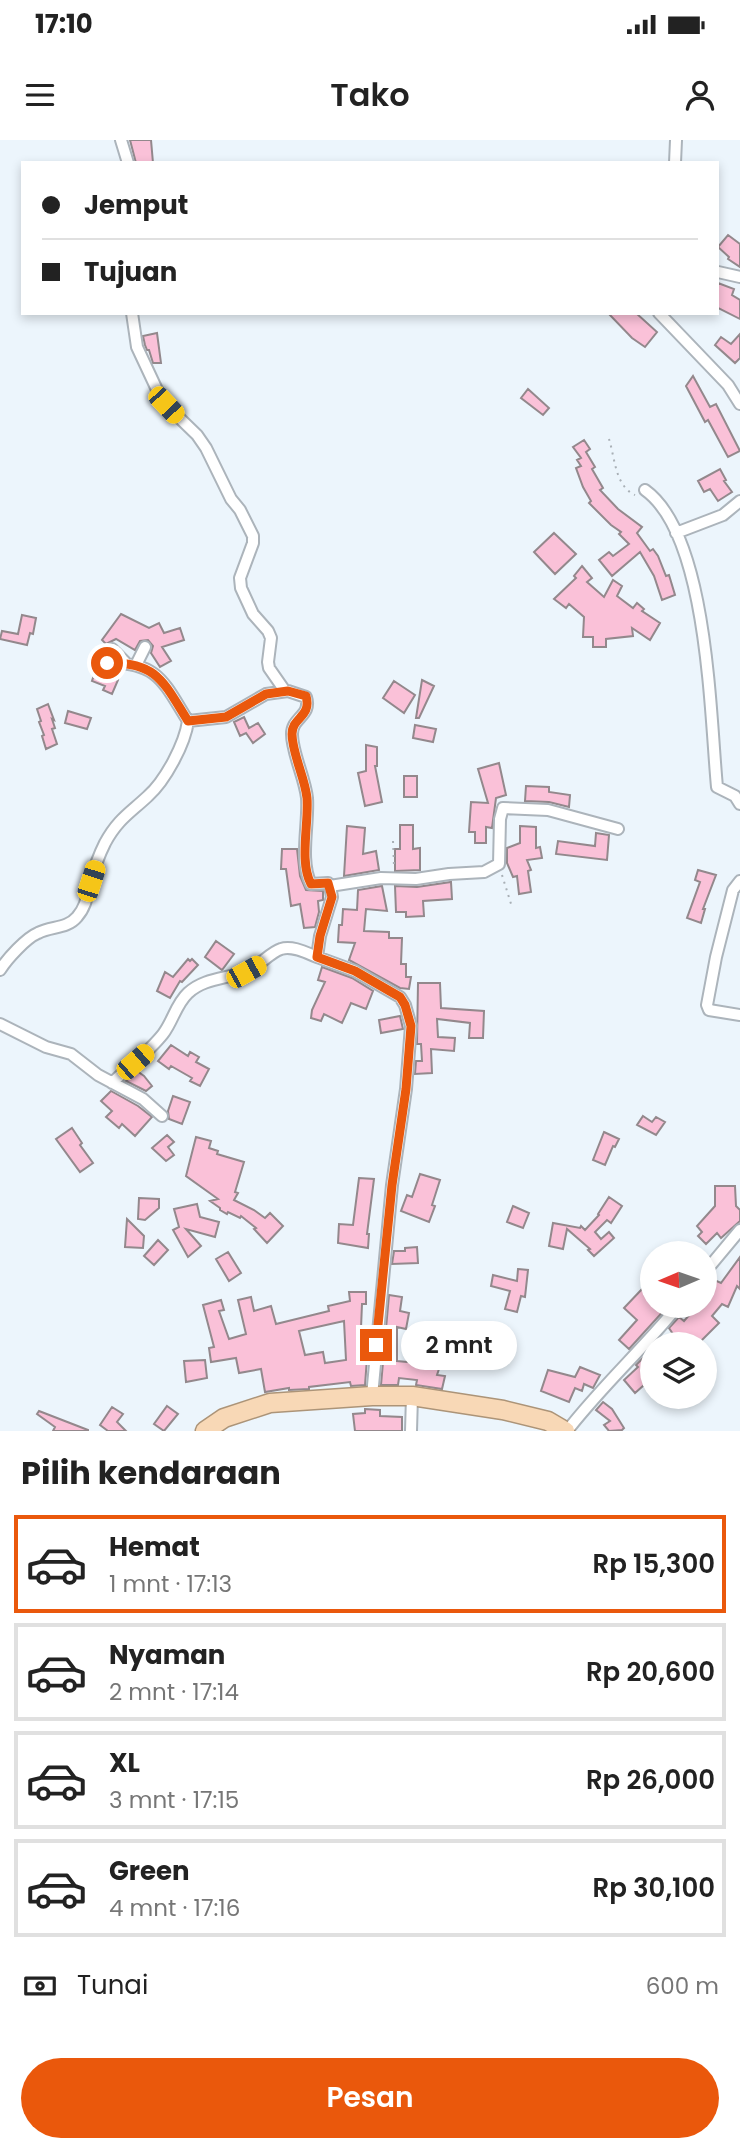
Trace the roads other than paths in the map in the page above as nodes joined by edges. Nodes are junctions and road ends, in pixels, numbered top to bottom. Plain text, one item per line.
1 (121, 140) edge
2 (676, 140) edge
3 (128, 161) edge
4 (675, 161) edge
5 (719, 272) edge
6 (740, 277) edge
7 (132, 315) edge
8 (661, 315) edge
9 (740, 404) edge
10 (645, 490) dead end
11 (740, 501) edge
12 (676, 533) junction
13 (145, 648) dead end
14 (112, 649) dead end
15 (107, 663) dead end
16 (131, 663) junction
17 (285, 691) junction
18 (185, 717) junction
19 (740, 804) edge
20 (618, 828) dead end
21 (740, 881) edge
22 (330, 886) junction
23 (317, 957) junction
24 (0, 970) edge
25 (740, 1015) edge
26 (0, 1024) edge
27 (112, 1083) junction
28 (162, 1116) dead end
29 (740, 1230) edge
30 (718, 1256) edge
31 (668, 1318) edge
32 (372, 1396) junction
33 (412, 1396) junction
34 (205, 1431) edge
35 (411, 1431) edge
36 (566, 1431) edge

1 - 3 street
2 - 4 street
5 - 6 street
7 - 17 street
8 - 9 street
10 - 12 street
11 - 12 street
12 - 19 street
13 - 16 street
14 - 16 street
15 - 16 street
16 - 18 street
17 - 18 street
17 - 22 street
18 - 24 street
20 - 22 street
21 - 25 street
22 - 23 street
23 - 27 street
23 - 32 street
26 - 27 street
27 - 28 street
29 - 30 street
31 - 36 street
32 - 33 highway
32 - 34 highway
33 - 35 street
33 - 36 highway

